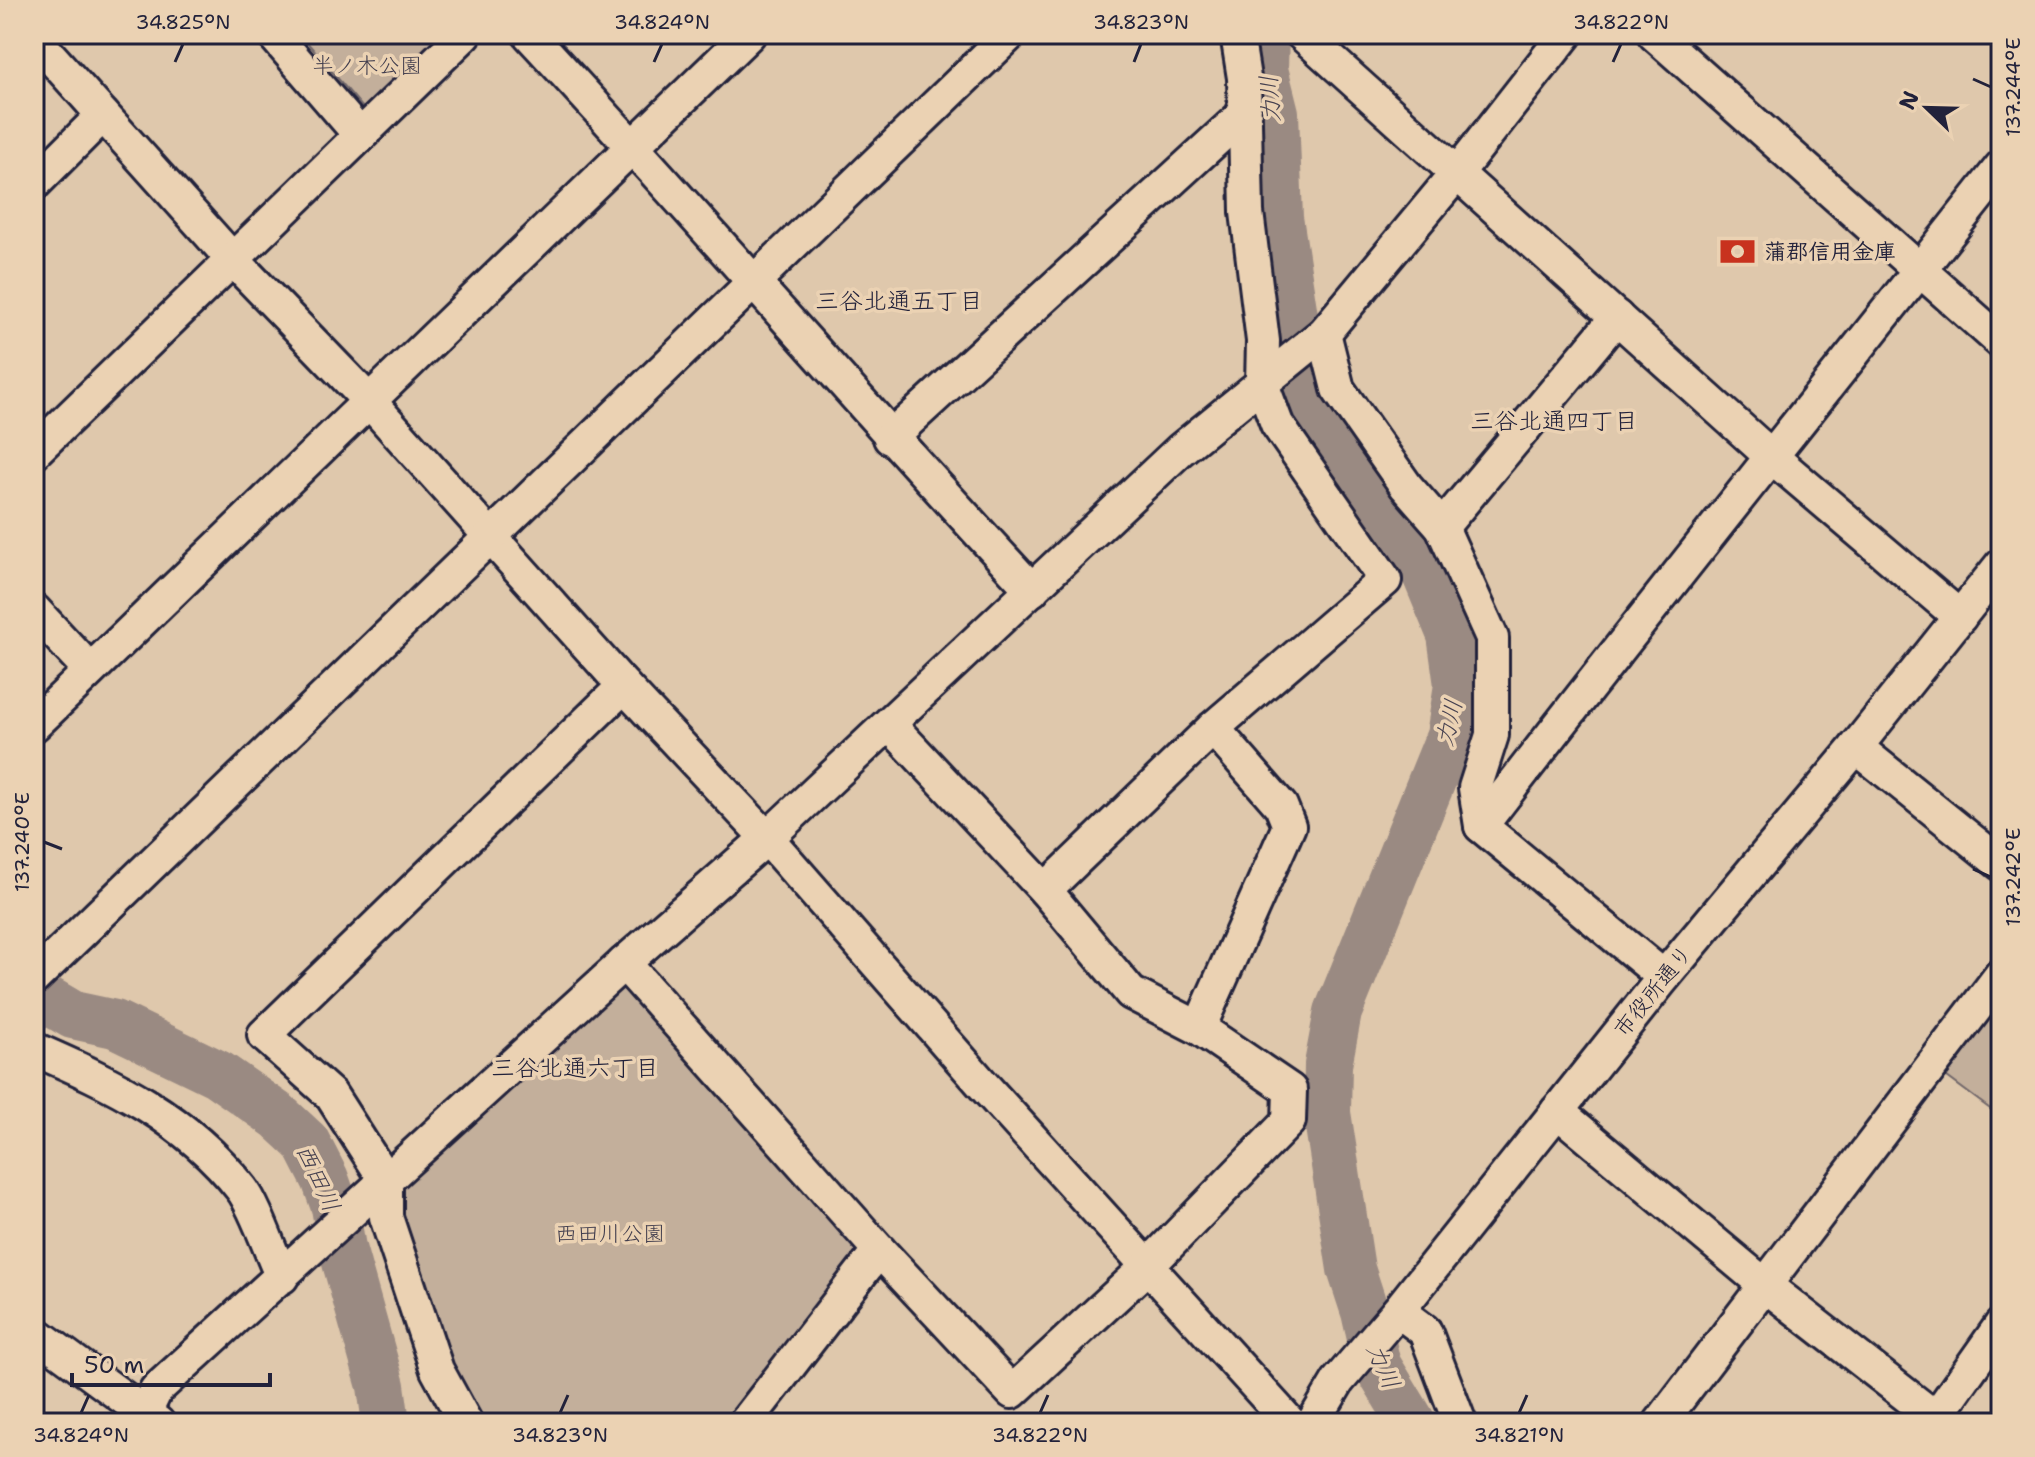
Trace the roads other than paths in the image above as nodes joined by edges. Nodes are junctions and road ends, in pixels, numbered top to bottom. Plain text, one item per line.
1 (273, 34) edge
2 (465, 34) edge
3 (529, 34) edge
4 (749, 34) edge
5 (1010, 34) edge
6 (1237, 34) edge
7 (1302, 34) edge
8 (1566, 34) edge
9 (1654, 34) edge
10 (34, 38) edge
11 (1244, 114) junction
12 (103, 115) junction
13 (360, 135) junction
14 (633, 147) junction
15 (2001, 167) edge
16 (1457, 173) junction
17 (34, 184) edge
18 (233, 260) junction
19 (1920, 270) junction
20 (752, 283) junction
21 (1617, 317) junction
22 (1320, 336) junction
23 (2001, 342) edge
24 (1268, 379) junction
25 (370, 402) junction
26 (890, 438) junction
27 (34, 452) edge
28 (1773, 458) junction
29 (1442, 527) junction
30 (490, 536) junction
31 (2001, 565) edge
32 (1032, 590) junction
33 (34, 610) edge
34 (1960, 617) junction
35 (90, 670) junction
36 (624, 686) junction
37 (34, 725) edge
38 (890, 725) junction
39 (1213, 728) junction
40 (1856, 747) junction
41 (1481, 826) junction
42 (767, 838) junction
43 (2001, 864) edge
44 (1045, 890) junction
45 (624, 963) junction
46 (2001, 975) edge
47 (1664, 977) junction
48 (34, 978) edge
49 (1199, 1028) junction
50 (34, 1049) edge
51 (1557, 1111) junction
52 (379, 1186) junction
53 (879, 1250) junction
54 (1147, 1267) junction
55 (278, 1280) junction
56 (1766, 1286) junction
57 (1398, 1311) junction
58 (2001, 1325) edge
59 (34, 1332) edge
60 (148, 1420) edge
61 (1936, 1421) edge
62 (466, 1423) edge
63 (745, 1423) edge
64 (1290, 1423) edge
65 (1313, 1423) edge
66 (1460, 1423) edge
67 (1660, 1423) edge

1 - 13 street
2 - 13 street
3 - 14 street
4 - 14 street
5 - 20 street
6 - 11 street
7 - 16 street
8 - 16 street
9 - 19 street
10 - 12 street
11 - 24 street
11 - 26 street
12 - 17 street
12 - 18 street
13 - 18 street
14 - 20 street
14 - 25 street
15 - 19 street
16 - 21 street
16 - 22 street
18 - 25 street
18 - 27 street
19 - 23 street
19 - 28 street
20 - 26 street
20 - 30 street
21 - 28 street
21 - 29 street
22 - 24 street
22 - 29 street
24 - 32 street
24 - 39 street
25 - 30 street
25 - 35 street
26 - 32 street
28 - 34 street
28 - 41 street
29 - 41 street
30 - 36 street
30 - 48 street
31 - 34 street, 市役所通り
32 - 38 street
33 - 35 street
34 - 40 street, 市役所通り
35 - 37 street
36 - 42 street
36 - 52 street
38 - 42 street
38 - 44 street
39 - 44 street
39 - 49 street
40 - 43 street
40 - 47 street, 市役所通り
41 - 47 street
42 - 45 street
42 - 54 street
44 - 49 street
45 - 52 street
45 - 53 street
46 - 56 street
47 - 51 street, 市役所通り
49 - 54 street
50 - 55 street
51 - 56 street
51 - 57 street, 市役所通り
52 - 55 street
52 - 62 street
53 - 54 street
53 - 63 street
54 - 64 street
55 - 60 street
56 - 61 street
56 - 67 street
57 - 65 street, 市役所通り
57 - 66 street
58 - 61 street
59 - 60 street

